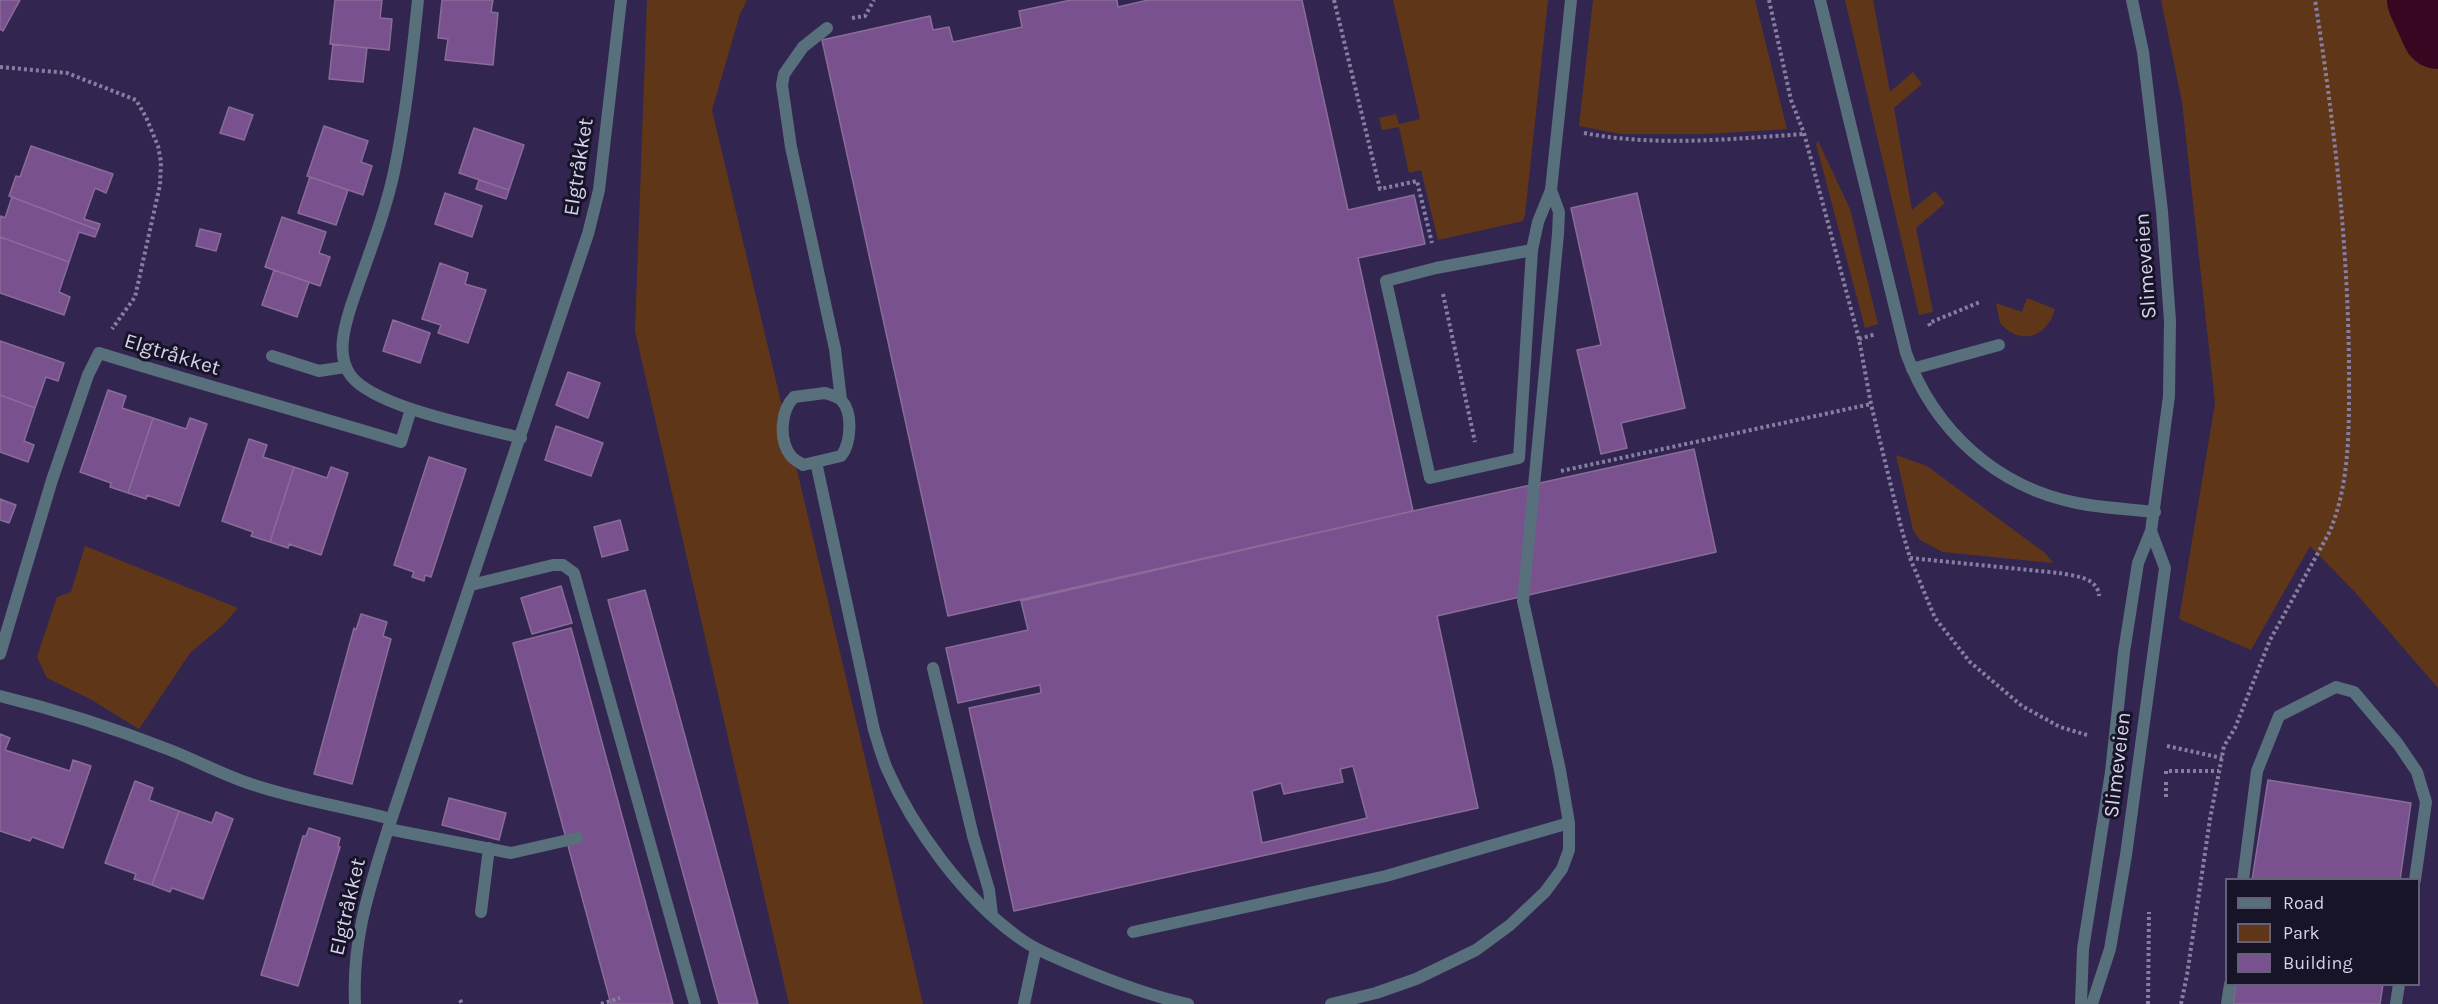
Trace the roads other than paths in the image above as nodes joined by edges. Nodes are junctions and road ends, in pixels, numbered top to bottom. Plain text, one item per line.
1 (418, 0) edge
2 (621, 0) edge
3 (1571, 0) edge
4 (1820, 0) edge
5 (2132, 0) edge
6 (827, 28) dead end
7 (1551, 190) junction
8 (1532, 250) junction
9 (1999, 345) dead end
10 (272, 356) dead end
11 (345, 367) junction
12 (1912, 369) junction
13 (841, 400) junction
14 (411, 408) junction
15 (521, 438) junction
16 (816, 462) junction
17 (2155, 512) junction
18 (2151, 531) junction
19 (471, 585) junction
20 (0, 654) edge
21 (933, 668) dead end
22 (0, 696) edge
23 (1569, 823) junction
24 (389, 824) junction
25 (577, 838) dead end
26 (489, 848) junction
27 (2243, 878) edge
28 (2415, 878) edge
29 (481, 912) dead end
30 (992, 915) junction
31 (1133, 932) dead end
32 (1036, 948) junction
33 (2230, 986) edge
34 (2399, 986) edge
35 (355, 1004) edge
36 (694, 1004) edge
37 (1024, 1004) edge
38 (1188, 1004) edge
39 (1331, 1004) edge
40 (2081, 1004) edge
41 (2092, 1004) edge
42 (2227, 1004) edge
43 (2396, 1004) edge

1 - 11 street
2 - 15 street, Elgtråkket
3 - 7 street
4 - 12 street
5 - 17 street, Slimeveien
6 - 13 street
7 - 8 street
7 - 23 street
8 - 8 street
9 - 12 street
10 - 11 street
11 - 14 street
12 - 17 street
13 - 16 street
13 - 16 street
14 - 15 street
14 - 20 street, Elgtråkket
15 - 19 street, Elgtråkket
16 - 30 street
17 - 18 street, Slimeveien
18 - 40 street, Slimeveien
18 - 41 street, Slimeveien
19 - 24 street, Elgtråkket
19 - 36 street
21 - 30 street
22 - 24 street
23 - 31 street
23 - 39 street
24 - 26 street
24 - 35 street, Elgtråkket
25 - 26 street
26 - 29 street
27 - 28 street
30 - 32 street
32 - 37 street
32 - 38 street
33 - 42 street
34 - 43 street

